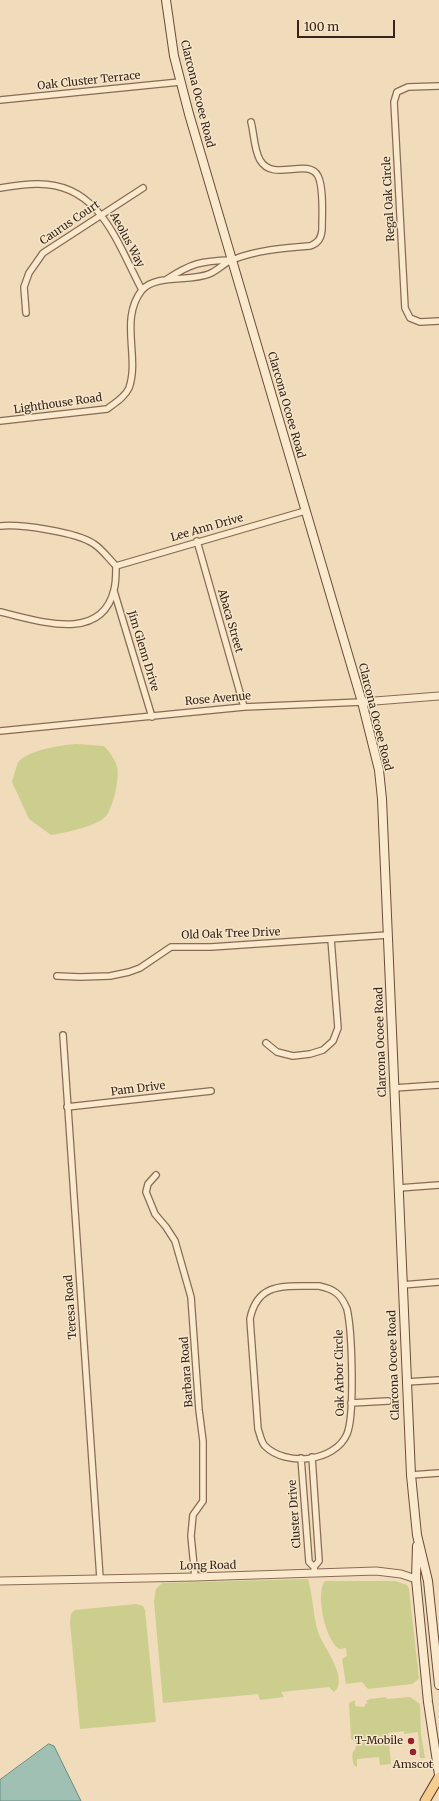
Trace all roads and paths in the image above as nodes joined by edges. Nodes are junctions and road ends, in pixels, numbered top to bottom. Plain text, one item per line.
1 (166, 0) edge
2 (180, 82) junction
3 (439, 86) edge
4 (0, 99) edge
5 (251, 122) dead end
6 (0, 188) edge
7 (143, 188) dead end
8 (102, 214) junction
9 (232, 260) junction
10 (165, 280) junction
11 (142, 290) junction
12 (26, 313) dead end
13 (439, 321) edge
14 (0, 421) edge
15 (305, 511) junction
16 (0, 526) edge
17 (197, 541) junction
18 (116, 566) junction
19 (114, 591) junction
20 (0, 612) edge
21 (439, 696) edge
22 (362, 702) junction
23 (244, 707) junction
24 (152, 717) junction
25 (0, 731) edge
26 (388, 935) junction
27 (331, 939) junction
28 (57, 976) dead end
29 (63, 1035) dead end
30 (266, 1043) dead end
31 (439, 1085) edge
32 (394, 1088) junction
33 (211, 1091) dead end
34 (67, 1107) junction
35 (156, 1176) dead end
36 (439, 1185) edge
37 (398, 1188) junction
38 (439, 1282) edge
39 (402, 1285) junction
40 (439, 1380) edge
41 (406, 1382) junction
42 (388, 1401) dead end
43 (351, 1403) junction
44 (312, 1457) junction
45 (301, 1458) junction
46 (439, 1473) edge
47 (411, 1475) junction
48 (417, 1535) junction
49 (315, 1570) junction
50 (195, 1577) junction
51 (100, 1578) junction
52 (416, 1579) junction
53 (0, 1581) edge
54 (433, 1631) junction
55 (439, 1686) edge
56 (439, 1776) edge
57 (425, 1801) edge

1 - 2 main road, Clarcona Ocoee Road
2 - 4 street, Oak Cluster Terrace
2 - 9 main road, Clarcona Ocoee Road
3 - 13 street, Regal Oak Circle
5 - 9 street
6 - 8 street, Aeolus Way
7 - 8 street, Caurus Court
8 - 11 street, Aeolus Way
8 - 12 street, Caurus Court
9 - 10 street
9 - 10 street
9 - 15 main road, Clarcona Ocoee Road
10 - 11 street
11 - 14 street, Lighthouse Road
15 - 17 street, Lee Ann Drive
15 - 22 main road, Clarcona Ocoee Road
16 - 18 street
17 - 18 street, Lee Ann Drive
17 - 23 street, Abaca Street
18 - 19 street
19 - 20 street
19 - 24 street, Jim Glenn Drive
21 - 22 street, Rose Avenue
22 - 23 street, Rose Avenue
22 - 26 main road, Clarcona Ocoee Road
23 - 24 street, Rose Avenue
24 - 25 street, Rose Avenue
26 - 27 street, Old Oak Tree Drive
26 - 32 main road, Clarcona Ocoee Road
27 - 28 street, Old Oak Tree Drive
27 - 30 street
29 - 34 street, Teresa Road
31 - 32 street
32 - 37 main road, Clarcona Ocoee Road
33 - 34 street, Pam Drive
34 - 51 street, Teresa Road
35 - 50 street, Barbara Road
36 - 37 street
37 - 39 main road, Clarcona Ocoee Road
38 - 39 street
39 - 41 main road, Clarcona Ocoee Road
40 - 41 street
41 - 47 main road, Clarcona Ocoee Road
42 - 43 street
43 - 44 street, Oak Arbor Circle
43 - 45 street, Oak Arbor Circle
44 - 45 street, Oak Arbor Circle
44 - 49 street, Cluster Drive
45 - 49 street, Cluster Drive
46 - 47 street
47 - 48 main road, Clarcona Ocoee Road
48 - 52 main road, Clarcona Ocoee Road
48 - 54 main road, Clarcona Ocoee Road
49 - 50 street, Long Road
49 - 52 street, Long Road
50 - 51 street, Long Road
51 - 53 street, Long Road
52 - 54 main road
52 - 56 main road, Clarcona Ocoee Road
54 - 55 main road, Clarcona Ocoee Road
56 - 57 main road

